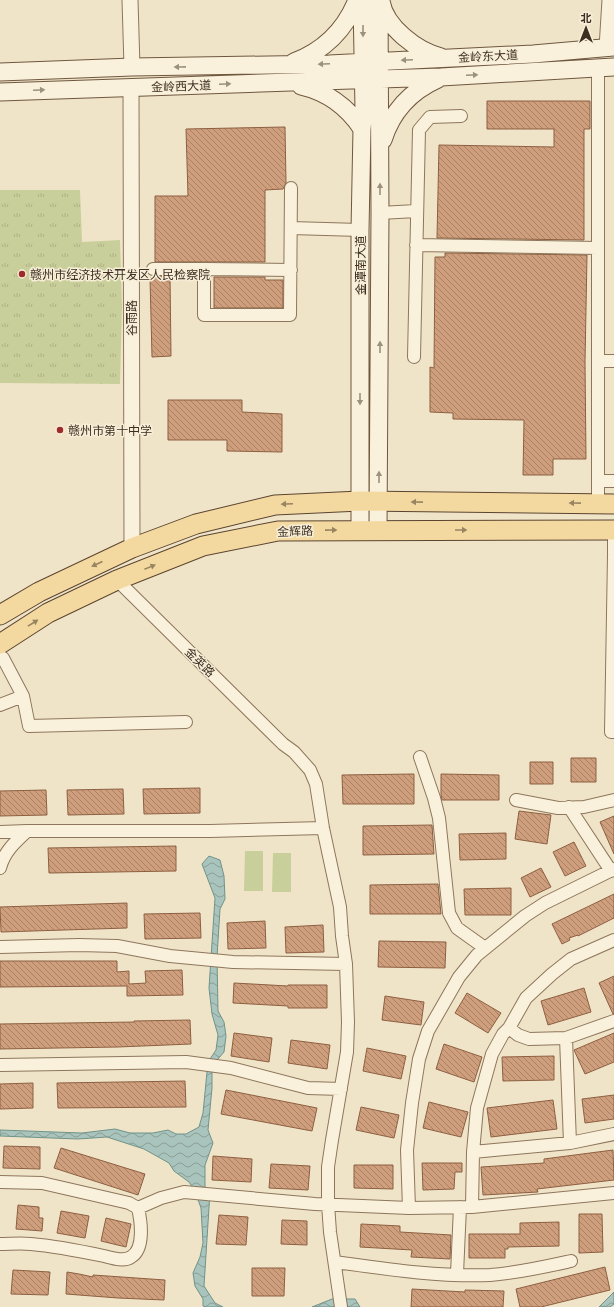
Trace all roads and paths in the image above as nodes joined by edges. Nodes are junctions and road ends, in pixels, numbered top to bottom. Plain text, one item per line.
1 (130, 0) edge
2 (357, 0) edge
3 (362, 0) edge
4 (380, 0) edge
5 (610, 0) edge
6 (611, 47) edge
7 (533, 54) junction
8 (447, 59) junction
9 (370, 62) junction
10 (280, 66) junction
11 (132, 68) junction
12 (606, 68) edge
13 (0, 72) edge
14 (535, 72) junction
15 (441, 77) junction
16 (371, 80) junction
17 (288, 82) junction
18 (131, 87) junction
19 (0, 92) edge
20 (461, 116) dead end
21 (362, 129) junction
22 (380, 150) junction
23 (291, 188) dead end
24 (416, 211) junction
25 (380, 213) junction
26 (291, 228) junction
27 (360, 230) junction
28 (416, 245) junction
29 (598, 248) junction
30 (153, 269) dead end
31 (204, 269) junction
32 (291, 270) junction
33 (414, 357) dead end
34 (598, 361) junction
35 (614, 361) edge
36 (598, 481) junction
37 (614, 481) edge
38 (370, 501) junction
39 (606, 504) edge
40 (369, 530) junction
41 (614, 530) edge
42 (132, 548) junction
43 (614, 554) edge
44 (117, 580) junction
45 (0, 615) edge
46 (0, 644) edge
47 (0, 656) edge
48 (23, 696) junction
49 (0, 705) edge
50 (186, 722) dead end
51 (614, 732) edge
52 (420, 757) dead end
53 (516, 800) dead end
54 (614, 800) edge
55 (569, 807) junction
56 (323, 828) junction
57 (27, 831) junction
58 (0, 832) edge
59 (0, 868) edge
60 (613, 870) edge
61 (614, 940) edge
62 (0, 946) edge
63 (484, 948) junction
64 (346, 964) junction
65 (614, 1021) edge
66 (509, 1028) junction
67 (566, 1038) junction
68 (0, 1065) edge
69 (341, 1090) junction
70 (614, 1134) edge
71 (570, 1143) junction
72 (473, 1152) junction
73 (0, 1182) edge
74 (614, 1193) edge
75 (328, 1204) junction
76 (466, 1207) junction
77 (138, 1208) junction
78 (409, 1208) junction
79 (0, 1244) edge
80 (571, 1261) dead end
81 (335, 1262) junction
82 (457, 1274) junction
83 (341, 1307) edge

1 - 11 street
2 - 10 main road
3 -> 9 main road, 金潭南大道
4 - 8 main road
4 - 9 main road, 金潭南大道
5 - 6 street
6 - 7 main road, 金岭东大道
7 - 8 main road, 金岭东大道
7 - 14 main road
8 -> 9 main road, 金岭东大道
9 -> 10 main road, 金岭西大道
9 - 16 main road, 金潭南大道
10 -> 11 main road, 金岭西大道
11 - 13 main road, 金岭西大道
12 - 14 main road, 金岭东大道
12 - 29 street
15 -> 14 main road, 金岭东大道
15 - 16 main road, 金岭东大道
15 - 22 main road
16 - 17 main road, 金岭西大道
16 - 21 main road, 金潭南大道
16 - 22 main road, 金潭南大道
18 -> 17 main road, 金岭西大道
17 - 21 main road
19 -> 18 main road, 金岭西大道
18 - 42 street, 谷雨路
20 - 24 street
21 - 27 main road, 金潭南大道
25 -> 22 main road, 金潭南大道
23 - 26 street
24 - 25 street
24 - 28 street
38 -> 25 main road, 金潭南大道
26 - 27 street
26 - 32 street
27 -> 38 main road, 金潭南大道
28 - 29 street
28 - 33 street
29 - 34 street
30 - 31 street
31 - 32 street
31 - 32 street
34 - 35 street
34 - 36 street
36 - 37 street
36 - 39 street
39 -> 38 main road
38 - 40 main road, 金潭南大道
38 -> 42 main road
40 -> 41 main road, 金辉路
44 -> 40 main road, 金辉路
41 - 43 street
42 -> 45 main road
43 - 51 street
46 -> 44 main road, 金辉路
44 - 56 street, 金英路
47 - 48 street
48 - 49 street
48 - 50 street
52 - 63 street
53 - 55 street
54 - 55 street
55 - 60 street
56 - 57 street
56 - 64 street, 金英路
57 - 58 street
57 - 59 street
60 - 63 street
61 - 66 street
62 - 64 street
63 - 78 street
64 - 69 street, 金英路
65 - 67 street
66 - 67 street
66 - 72 street
67 - 71 street
68 - 69 street
69 - 75 street, 金英路
70 - 71 street
71 - 72 street
72 - 76 street
73 - 77 street
74 - 76 street
75 - 77 street
75 - 78 street
75 - 81 street, 金英路
76 - 78 street
76 - 82 street
77 - 79 street
80 - 82 street
81 - 82 street
81 - 83 street, 金英路

